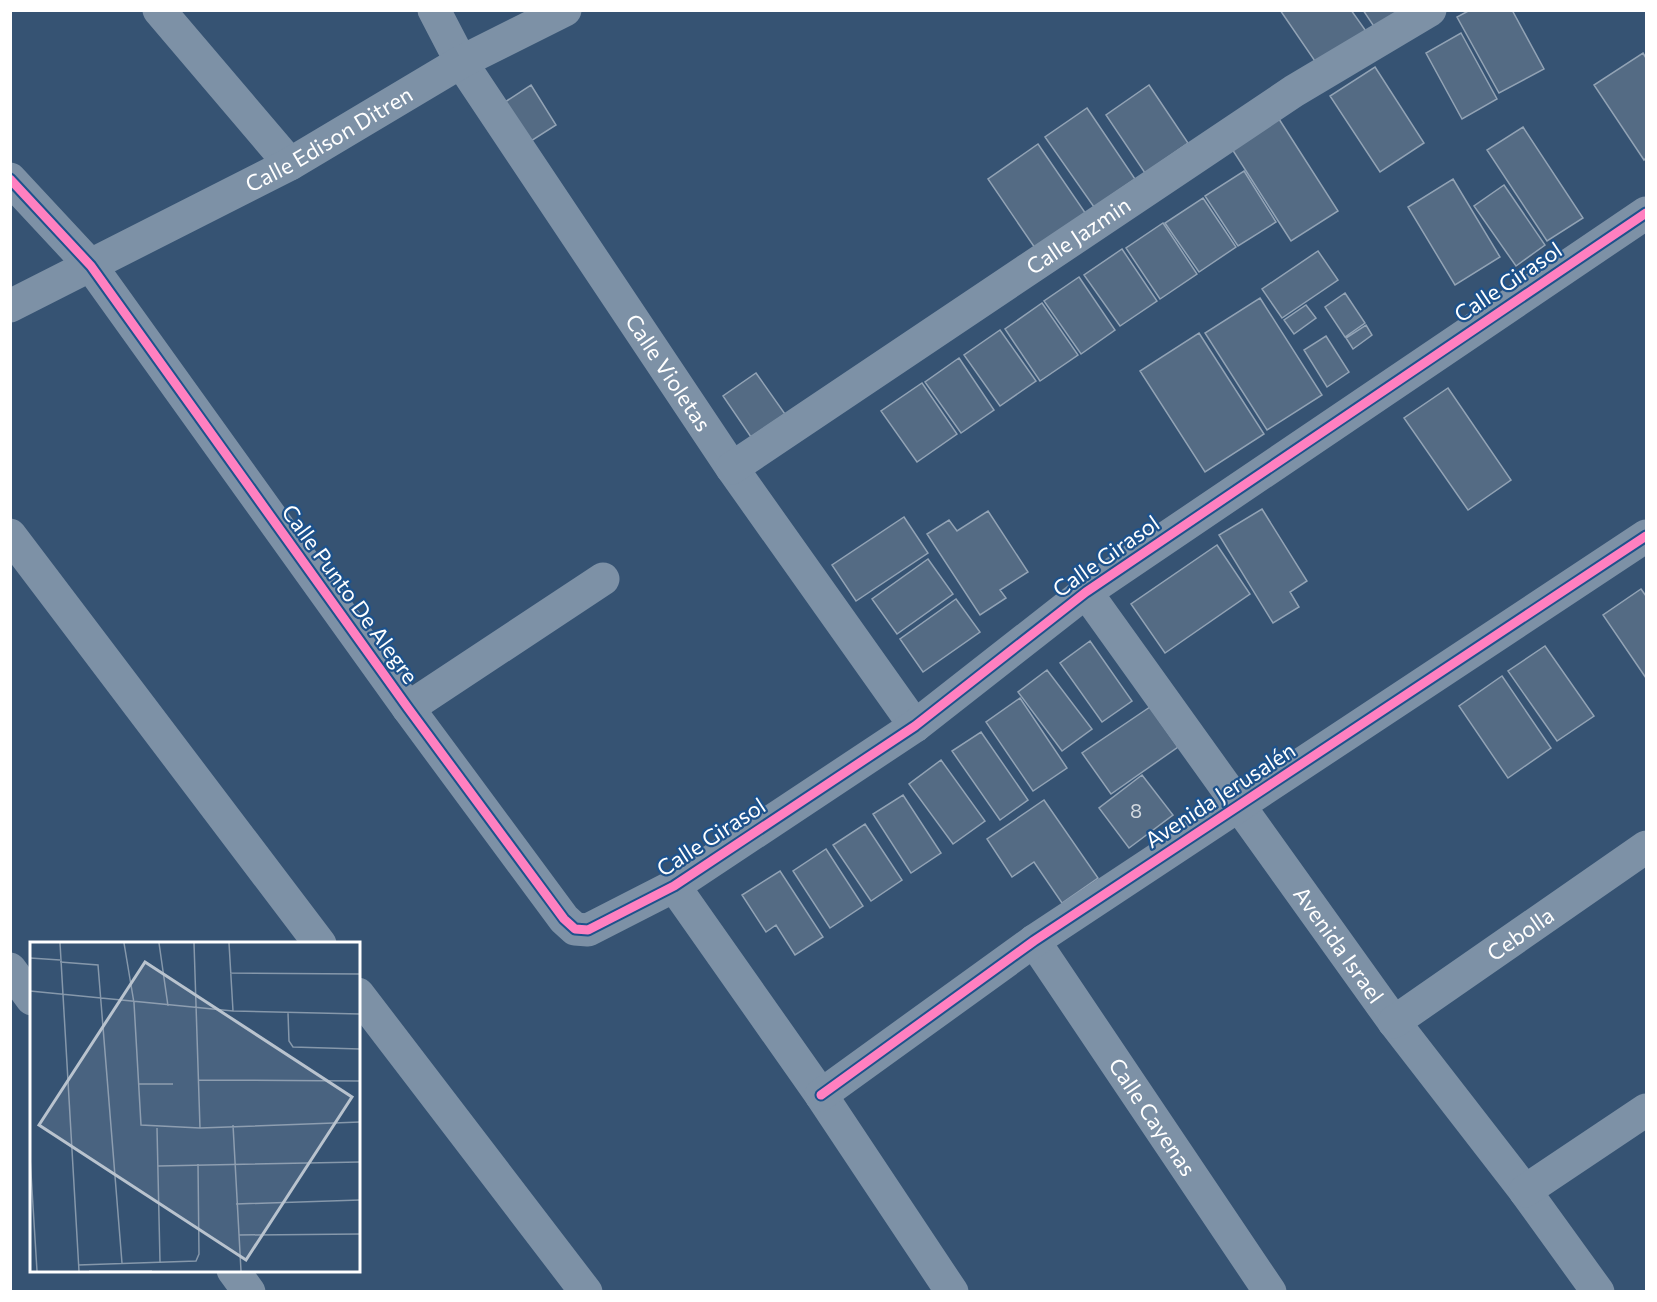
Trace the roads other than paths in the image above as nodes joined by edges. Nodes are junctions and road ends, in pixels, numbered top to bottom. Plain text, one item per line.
1 (159, 10) edge
2 (434, 10) edge
3 (565, 10) edge
4 (1430, 10) edge
5 (461, 62) junction
6 (290, 164) junction
7 (10, 179) edge
8 (1647, 213) edge
9 (91, 266) junction
10 (10, 306) edge
11 (732, 468) junction
12 (10, 535) edge
13 (1647, 536) edge
14 (603, 579) dead end
15 (1086, 592) junction
16 (408, 708) junction
17 (915, 726) junction
18 (1238, 806) junction
19 (1647, 847) edge
20 (674, 886) junction
21 (588, 930) joint
22 (1034, 941) junction
23 (318, 942) edge
24 (10, 969) edge
25 (30, 996) edge
26 (360, 997) edge
27 (1394, 1022) junction
28 (821, 1095) junction
29 (1647, 1110) edge
30 (1525, 1191) junction
31 (234, 1272) edge
32 (249, 1292) edge
33 (586, 1292) edge
34 (952, 1292) edge
35 (1270, 1292) edge
36 (1598, 1292) edge

1 - 6 street
2 - 5 street, Calle Violetas
3 - 5 street, Calle Edison Ditren
4 - 11 street, Calle Jazmin
5 - 6 street, Calle Edison Ditren
5 - 11 street, Calle Violetas
6 - 9 street, Calle Edison Ditren
7 - 9 street, Calle Punto De Alegre
8 - 15 street, Calle Girasol
9 - 10 street, Calle Edison Ditren
9 - 16 street, Calle Punto De Alegre
11 - 17 street, Calle Violetas
12 - 23 street
13 - 18 street, Avenida Jerusalén
14 - 16 street
15 - 17 street, Calle Girasol
15 - 18 street, Avenida Israel
16 - 21 street, Calle Punto De Alegre
17 - 20 street, Calle Girasol
18 - 22 street, Avenida Jerusalén
18 - 27 street, Avenida Israel
19 - 27 street, Cebolla
20 - 21 street, Calle Girasol
20 - 28 street
22 - 28 street, Avenida Jerusalén
22 - 35 street, Calle Cayenas
24 - 25 street
26 - 33 street
27 - 30 street, Avenida Israel
28 - 34 street
29 - 30 street
30 - 36 street, Avenida Israel
31 - 32 street

